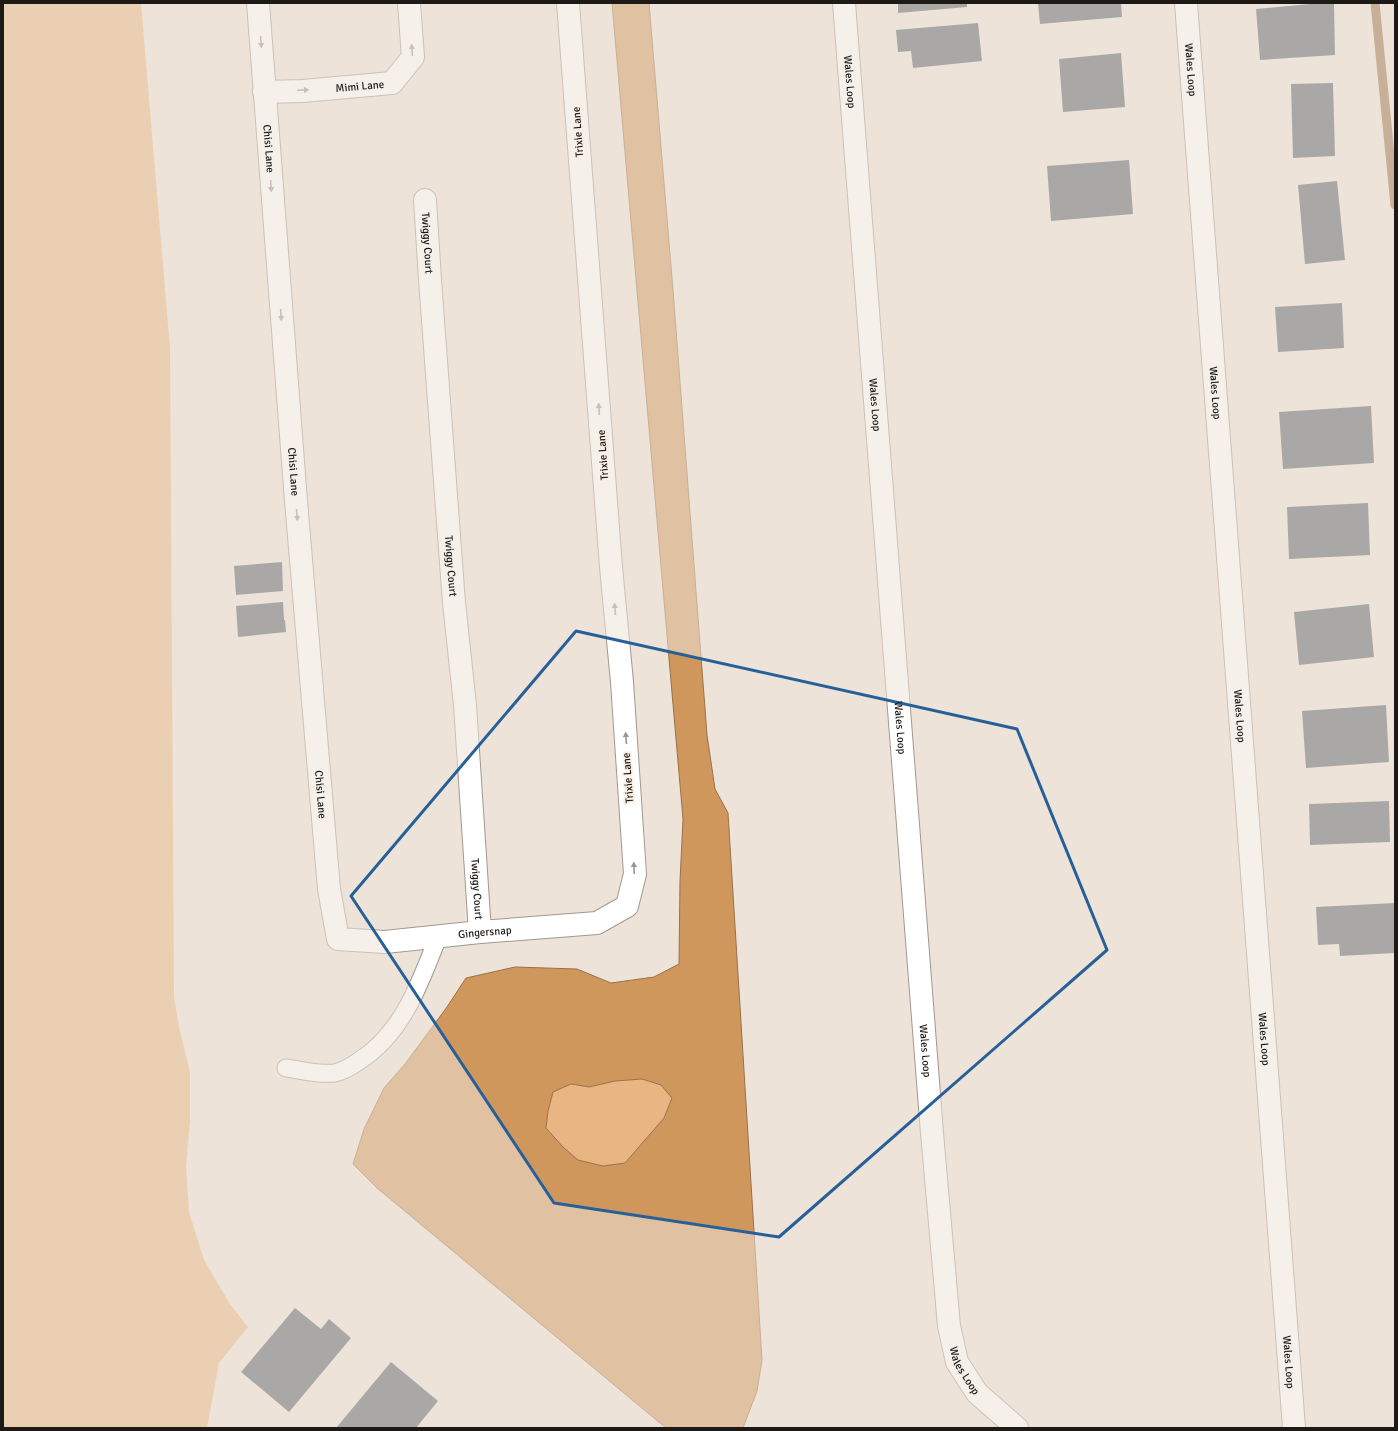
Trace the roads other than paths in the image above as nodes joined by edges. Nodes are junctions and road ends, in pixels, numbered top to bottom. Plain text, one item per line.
1 (258, 3) edge
2 (409, 3) edge
3 (568, 3) edge
4 (844, 3) edge
5 (1186, 3) edge
6 (264, 92) junction
7 (425, 200) dead end
8 (627, 906) joint
9 (480, 932) junction
10 (438, 937) junction
11 (338, 939) joint
12 (286, 1068) dead end
13 (1017, 1428) edge
14 (1294, 1428) edge

1 -> 6 street, Chisi Lane
6 -> 2 street, Mimi Lane
8 -> 3 street, Trixie Lane
4 - 13 street, Wales Loop
5 - 14 street, Wales Loop
6 -> 11 street, Chisi Lane
7 - 9 street, Twiggy Court
8 - 9 street, Gingersnap
9 - 10 street, Gingersnap
10 - 11 street, Gingersnap
10 - 12 lane

